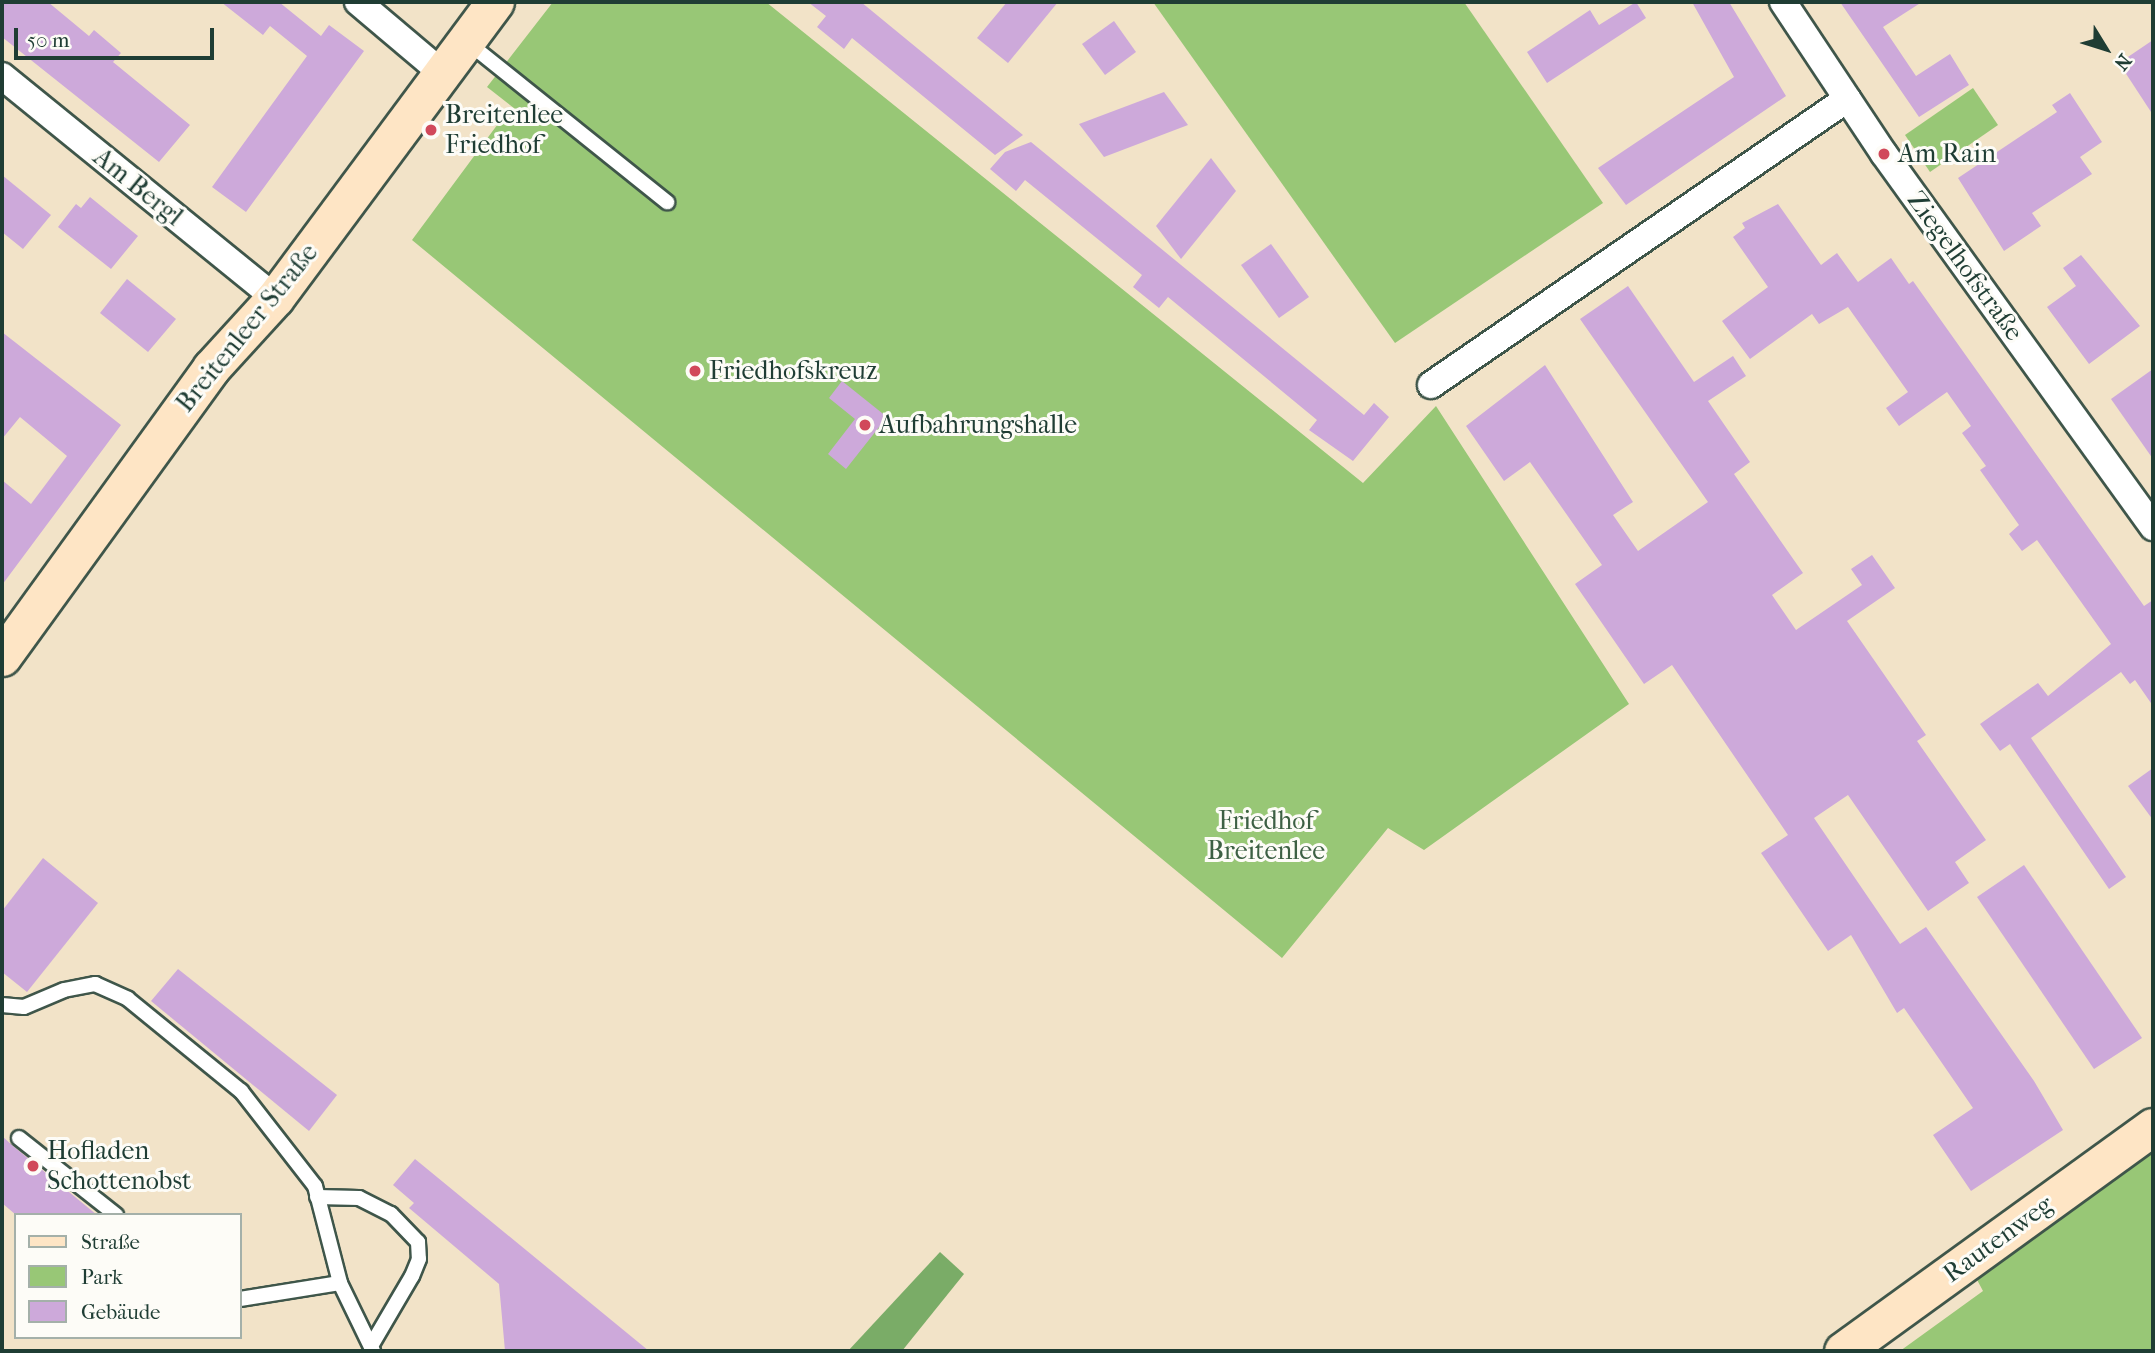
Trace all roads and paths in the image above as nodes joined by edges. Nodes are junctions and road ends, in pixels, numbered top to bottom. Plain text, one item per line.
1 (358, 2) edge
2 (495, 2) edge
3 (1783, 2) edge
4 (464, 40) junction
5 (442, 73) junction
6 (2, 76) edge
7 (1847, 99) junction
8 (667, 202) dead end
9 (275, 298) junction
10 (1431, 385) dead end
11 (2153, 527) edge
12 (2, 657) edge
13 (2, 1005) edge
14 (2153, 1127) edge
15 (19, 1138) dead end
16 (317, 1197) junction
17 (113, 1213) edge
18 (340, 1283) junction
19 (242, 1299) edge
20 (372, 1349) edge
21 (1843, 1351) edge

1 - 5 street
2 - 4 main road, Breitenleer Straße
3 - 7 street, Ziegelhofstraße
4 - 5 main road, Breitenleer Straße
4 - 8 lane
5 - 9 main road, Breitenleer Straße
6 - 9 street, Am Bergl
7 - 10 street
7 - 11 street, Ziegelhofstraße
9 - 12 main road, Breitenleer Straße
13 - 16 lane
14 - 21 main road, Rautenweg
15 - 17 lane
16 - 18 lane
16 - 20 lane
18 - 19 lane
18 - 20 lane

